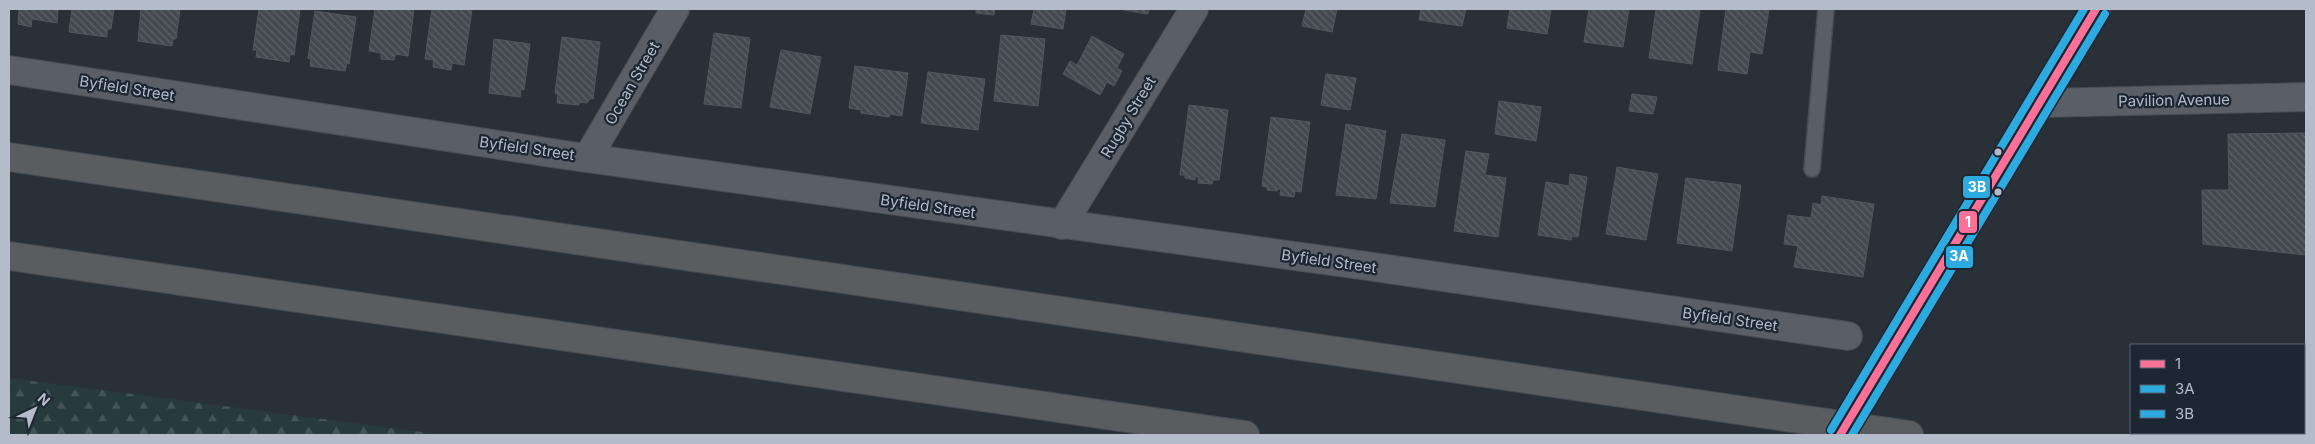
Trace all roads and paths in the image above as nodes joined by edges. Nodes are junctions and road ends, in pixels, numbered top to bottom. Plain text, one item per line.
1 (675, 9) edge
2 (1194, 9) edge
3 (1826, 9) edge
4 (2096, 9) edge
5 (9, 70) edge
6 (2306, 97) edge
7 (2041, 103) junction
8 (9, 157) edge
9 (588, 157) junction
10 (1812, 169) dead end
11 (1062, 225) junction
12 (9, 256) edge
13 (1848, 336) dead end
14 (2306, 434) edge
15 (1245, 435) edge
16 (1840, 435) edge
17 (1908, 435) edge
18 (2209, 435) edge

1 - 9 street, Ocean Street
2 - 11 street, Rugby Street
3 - 10 lane
4 - 7 main road
5 - 9 street, Byfield Street
6 - 7 street, Pavilion Avenue
7 - 16 main road, bridge
8 - 17 highway
9 - 11 street, Byfield Street
11 - 13 street, Byfield Street
12 - 15 highway
14 - 18 highway

